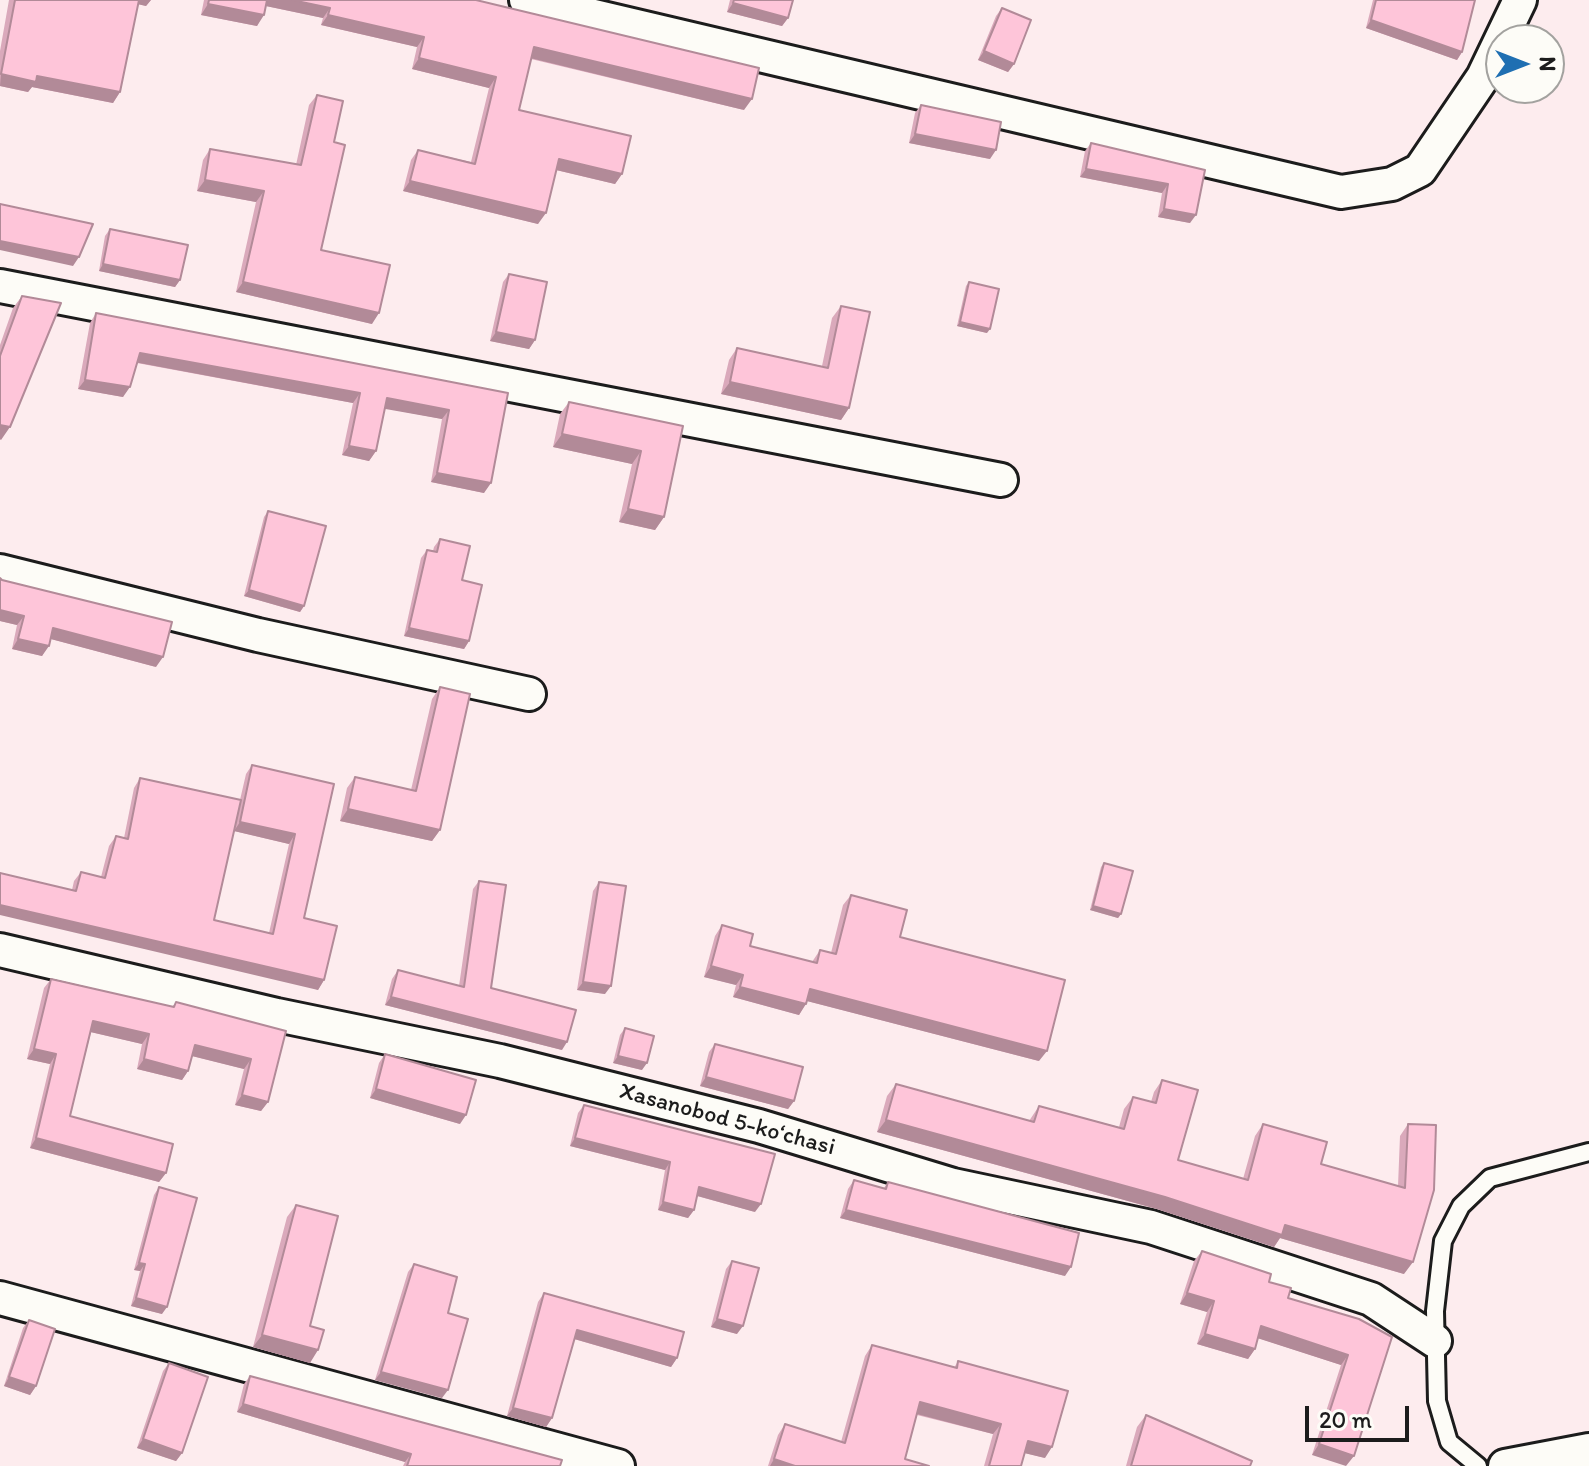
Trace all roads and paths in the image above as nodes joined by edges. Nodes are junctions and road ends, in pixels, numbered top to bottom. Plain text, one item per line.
1 (526, 0) edge
2 (1520, 0) edge
3 (0, 286) edge
4 (1001, 480) dead end
5 (0, 571) edge
6 (529, 694) dead end
7 (0, 950) edge
8 (1589, 1152) edge
9 (0, 1298) edge
10 (1435, 1341) junction
11 (1589, 1450) edge
12 (618, 1466) edge
13 (1478, 1466) edge
14 (1505, 1466) edge

1 - 2 street
3 - 4 street
5 - 6 street
7 - 10 street, Xasanobod 5-koʻchasi
8 - 10 lane
9 - 12 street
10 - 13 lane
11 - 14 street

